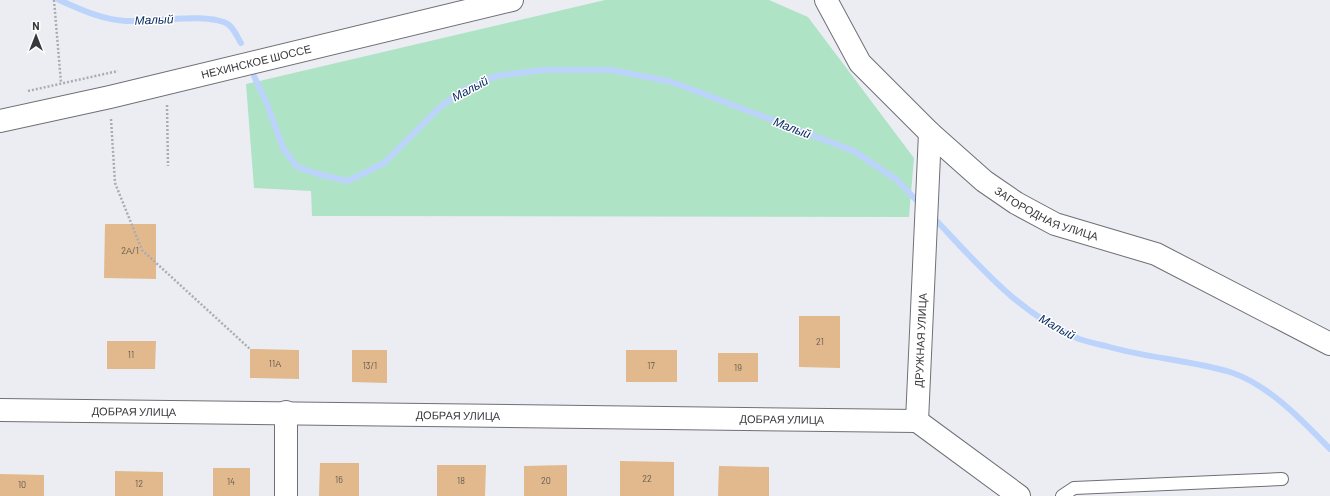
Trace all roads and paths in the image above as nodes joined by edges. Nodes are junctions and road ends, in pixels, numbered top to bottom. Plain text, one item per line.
1 (54, 0) edge
2 (512, 0) edge
3 (826, 0) edge
4 (166, 83) junction
5 (110, 97) junction
6 (62, 107) junction
7 (0, 121) edge
8 (930, 133) junction
9 (168, 166) dead end
10 (1330, 344) edge
11 (250, 349) dead end
12 (0, 410) edge
13 (286, 412) junction
14 (917, 421) junction
15 (1282, 479) dead end
16 (286, 496) edge
17 (1019, 496) edge
18 (1062, 496) edge

1 - 6 path
2 - 4 street, НЕХИНСКОЕ ШОССЕ
3 - 8 street, ЗАГОРОДНАЯ УЛИЦА
4 - 5 street, НЕХИНСКОЕ ШОССЕ
4 - 9 path
5 - 6 street, НЕХИНСКОЕ ШОССЕ
5 - 11 path
6 - 7 street, НЕХИНСКОЕ ШОССЕ
8 - 10 street, ЗАГОРОДНАЯ УЛИЦА
8 - 14 street, ДРУЖНАЯ УЛИЦА
12 - 13 street, ДОБРАЯ УЛИЦА
13 - 14 street, ДОБРАЯ УЛИЦА
13 - 16 street
14 - 17 street
15 - 18 lane

